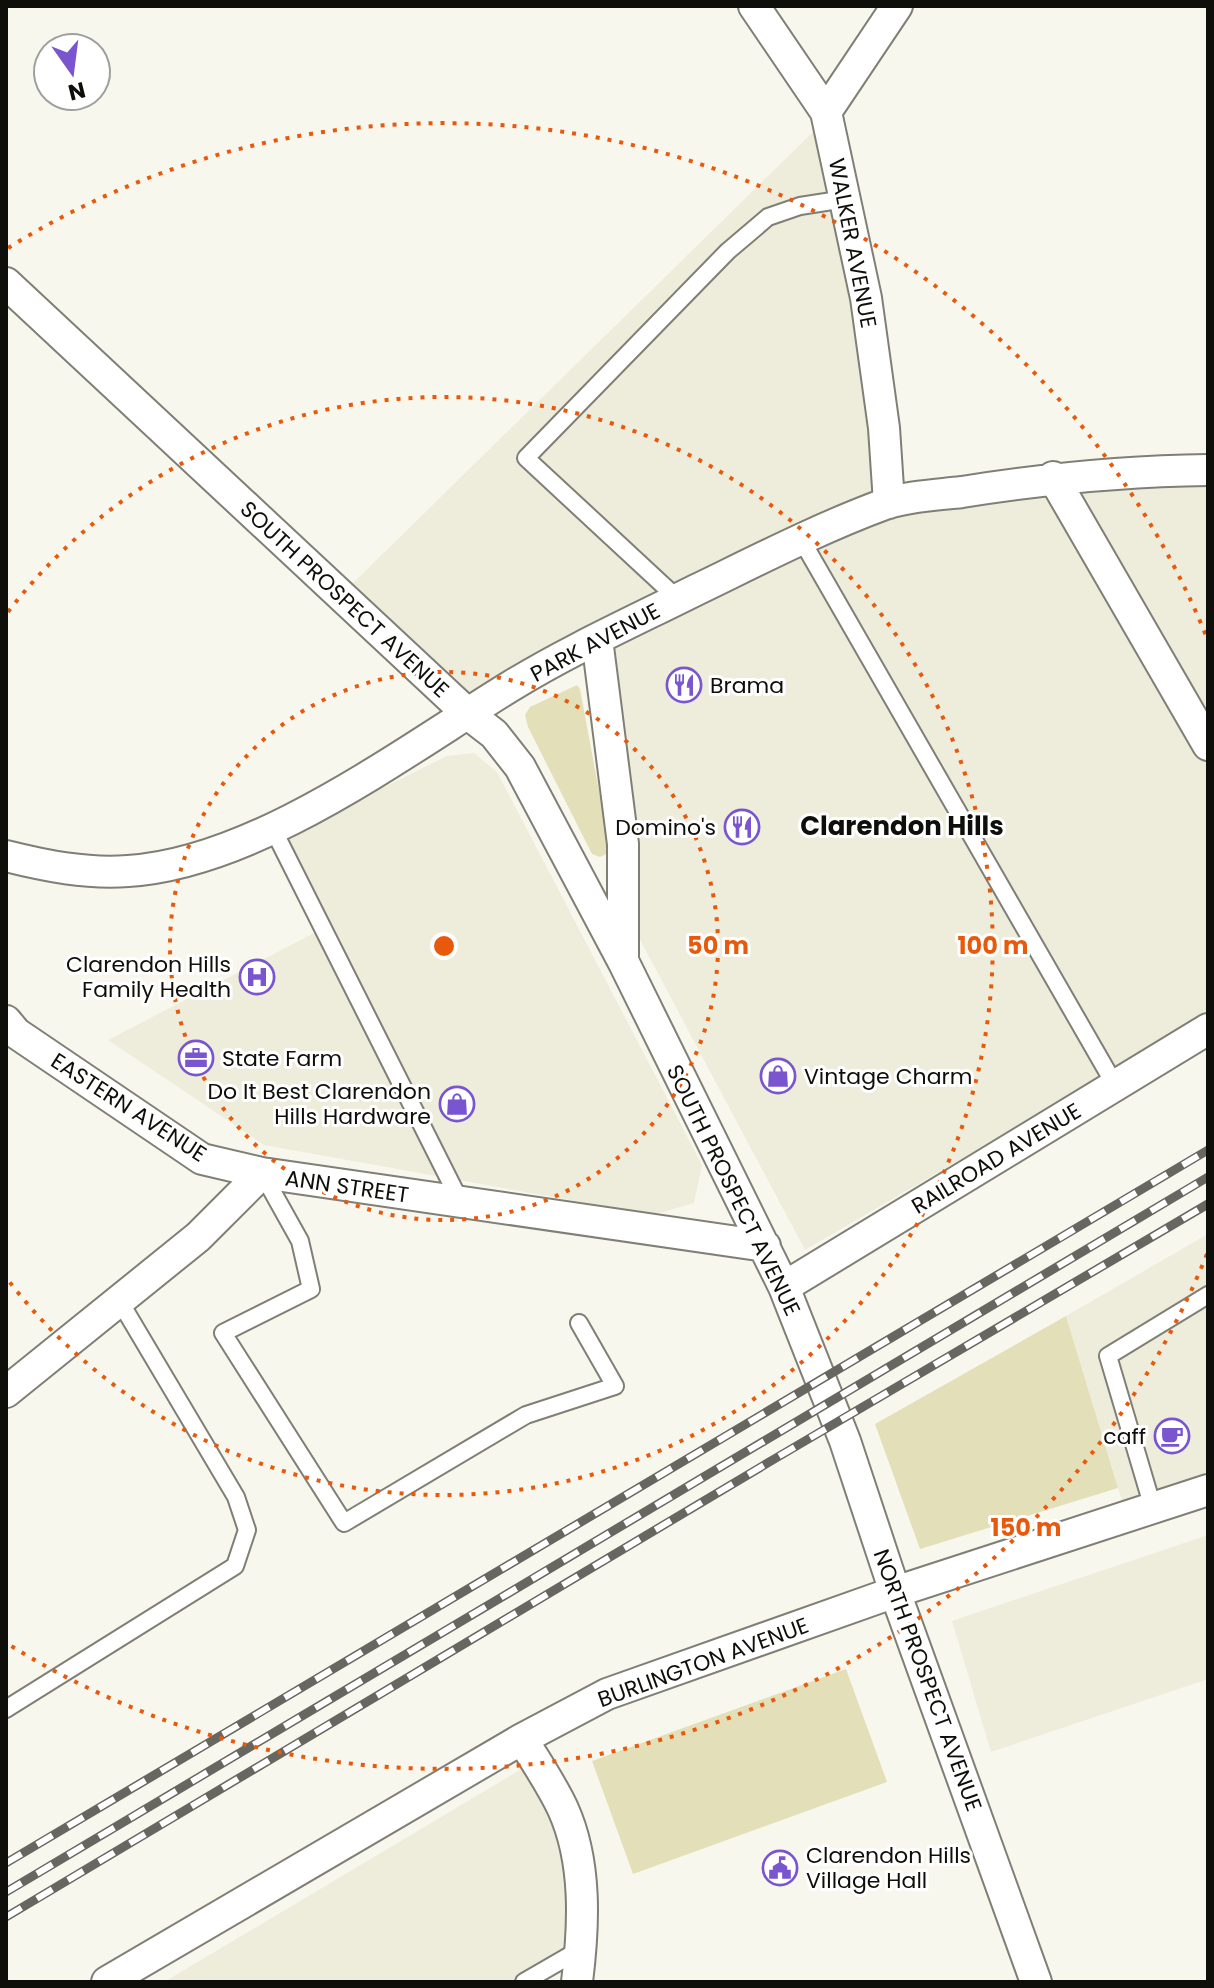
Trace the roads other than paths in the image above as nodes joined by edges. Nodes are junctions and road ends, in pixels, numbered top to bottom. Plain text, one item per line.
1 (754, 6) edge
2 (897, 6) edge
3 (826, 112) junction
4 (845, 199) junction
5 (6, 283) edge
6 (1208, 470) edge
7 (1053, 477) junction
8 (889, 503) junction
9 (801, 539) junction
10 (678, 599) junction
11 (597, 639) junction
12 (468, 714) junction
13 (1208, 745) edge
14 (272, 827) junction
15 (6, 856) edge
16 (623, 962) junction
17 (6, 1021) edge
18 (1208, 1029) edge
19 (1115, 1085) junction
20 (262, 1173) junction
21 (461, 1203) junction
22 (765, 1246) junction
23 (784, 1287) junction
24 (1208, 1295) edge
25 (119, 1300) junction
26 (579, 1323) dead end
27 (6, 1392) edge
28 (838, 1422) joint
29 (1208, 1490) edge
30 (1153, 1508) junction
31 (895, 1592) junction
32 (6, 1709) edge
33 (522, 1739) junction
34 (581, 1949) junction
35 (107, 1982) edge
36 (524, 1982) edge
37 (577, 1982) edge
38 (1036, 1982) edge

1 - 3 street, WALKER AVENUE
2 - 3 street
3 - 4 street, WALKER AVENUE
4 - 8 street, WALKER AVENUE
4 - 10 lane
5 - 12 street, SOUTH PROSPECT AVENUE
6 - 7 street, PARK AVENUE
7 - 8 street, PARK AVENUE
7 - 13 street
8 - 9 street, PARK AVENUE
9 - 10 street, PARK AVENUE
9 - 19 lane
10 - 11 street, PARK AVENUE
11 - 12 street, PARK AVENUE
11 - 16 street, SOUTH PROSPECT AVENUE
12 - 14 street, PARK AVENUE
12 - 16 street, SOUTH PROSPECT AVENUE
14 - 15 street, PARK AVENUE
14 - 21 lane
16 - 22 street, SOUTH PROSPECT AVENUE
17 - 20 street, EASTERN AVENUE
18 - 19 street, RAILROAD AVENUE
19 - 23 street, RAILROAD AVENUE
20 - 21 street, ANN STREET
20 - 25 street, ANN STREET
20 - 26 lane
21 - 22 street, ANN STREET
22 - 23 street, SOUTH PROSPECT AVENUE
23 - 28 street, SOUTH PROSPECT AVENUE
24 - 30 lane
25 - 27 street, ANN STREET
25 - 32 lane
28 - 31 street, NORTH PROSPECT AVENUE
29 - 30 street, BURLINGTON AVENUE
30 - 31 street, BURLINGTON AVENUE
31 - 33 street, BURLINGTON AVENUE
31 - 38 street, NORTH PROSPECT AVENUE
33 - 34 street
33 - 35 street, BURLINGTON AVENUE
34 - 36 lane
34 - 37 street

